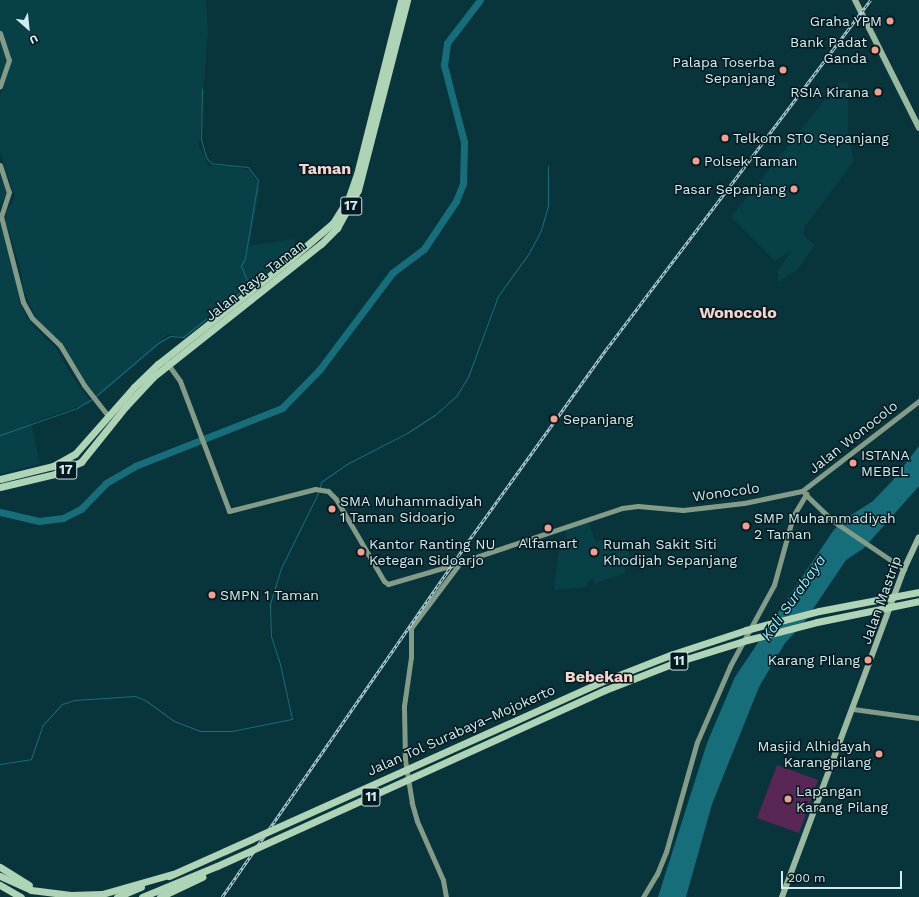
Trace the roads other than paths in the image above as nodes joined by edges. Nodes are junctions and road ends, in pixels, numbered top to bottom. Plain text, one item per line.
1 (401, 0) edge
2 (407, 0) edge
3 (855, 0) edge
4 (0, 32) edge
5 (0, 86) edge
6 (919, 128) edge
7 (0, 165) edge
8 (187, 345) junction
9 (163, 364) junction
10 (919, 401) edge
11 (108, 416) junction
12 (0, 479) edge
13 (0, 487) edge
14 (804, 493) junction
15 (919, 537) edge
16 (461, 562) junction
17 (904, 569) junction
18 (919, 592) edge
19 (919, 601) edge
20 (854, 709) junction
21 (919, 718) edge
22 (0, 867) edge
23 (216, 868) junction
24 (172, 874) junction
25 (0, 876) edge
26 (0, 884) edge
27 (49, 893) junction
28 (21, 897) edge
29 (117, 897) edge
30 (142, 897) edge
31 (160, 897) edge
32 (446, 897) edge
33 (643, 897) edge
34 (782, 897) edge

1 - 8 highway, Jalan Raya Taman / 17
2 - 8 highway, Jalan Raya Taman / 17
3 - 6 main road
4 - 5 main road
7 - 11 main road
8 - 9 highway, Jalan Raya Taman / 17
9 - 11 highway, Jalan Raya Taman / 17
9 - 13 highway, Jalan Raya Taman / 17
9 - 16 main road, Wonocolo
10 - 14 main road, Jalan Wonocolo
11 - 12 highway, Jalan Raya Taman / 17
14 - 16 main road, Wonocolo
14 - 17 main road
14 - 33 main road
15 - 17 main road, Jalan Mastrip
16 - 32 main road
17 - 20 main road, Jalan Mastrip
18 - 24 highway, Jalan Tol Surabaya–Mojokerto / 11, bridge
19 - 23 highway, Jalan Tol Surabaya–Mojokerto / 11, bridge
20 - 21 main road
20 - 34 main road, Jalan Mastrip
22 - 27 highway
23 - 30 highway, 11
23 - 31 highway
24 - 27 highway
24 - 29 highway, Jalan Tol Surabaya–Mojokerto / 11
25 - 27 highway
26 - 28 highway

